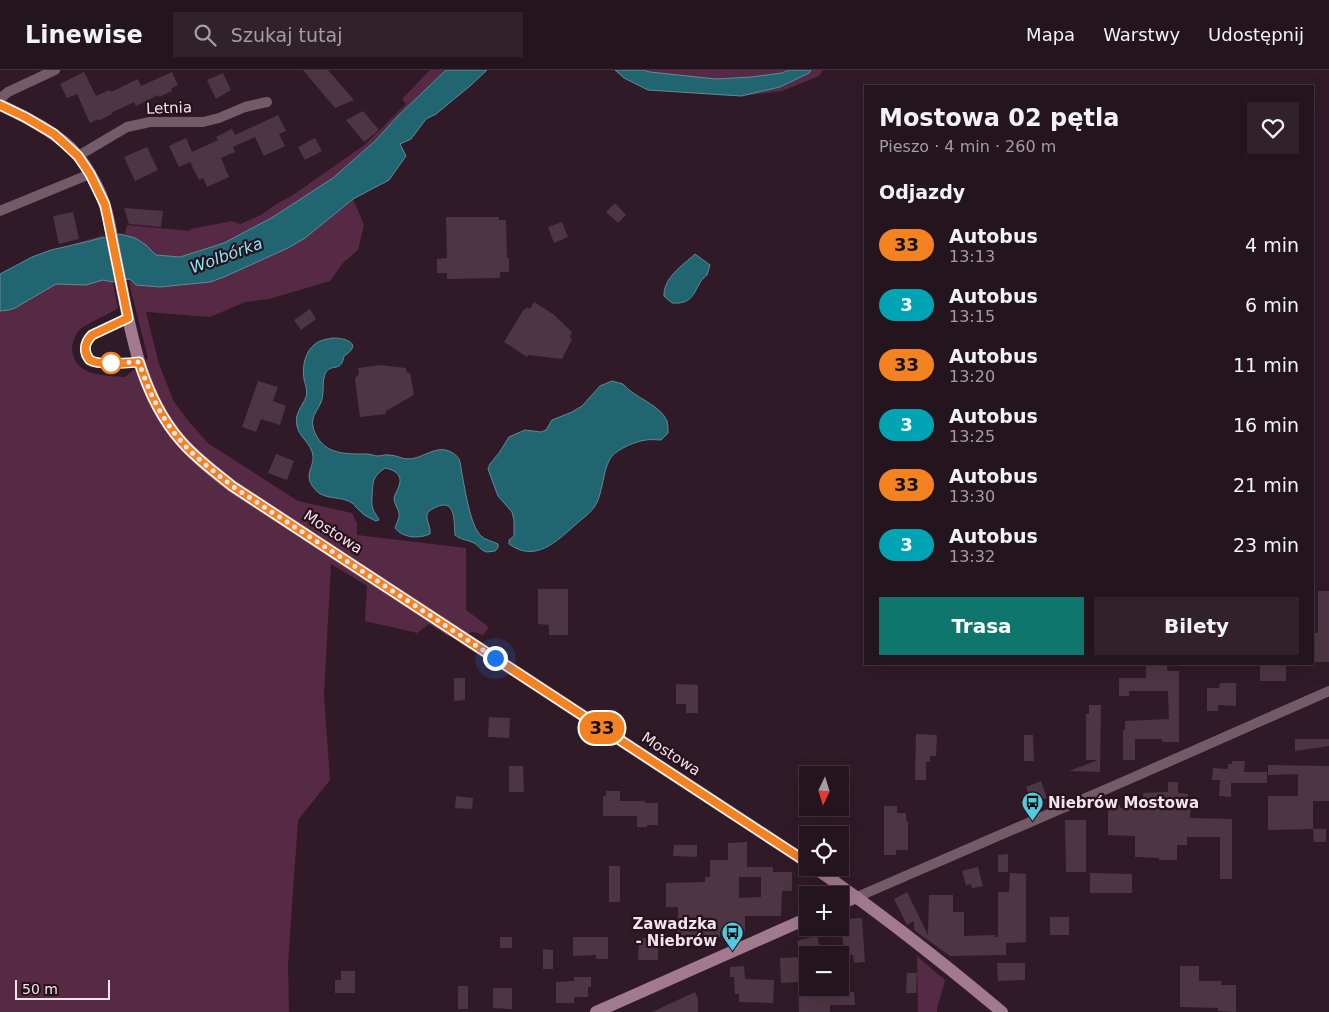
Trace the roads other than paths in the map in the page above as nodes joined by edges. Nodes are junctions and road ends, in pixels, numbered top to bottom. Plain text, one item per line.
1 (55, 70) edge
2 (0, 99) edge
3 (267, 102) dead end
4 (0, 105) edge
5 (78, 156) junction
6 (90, 174) junction
7 (0, 211) edge
8 (1329, 691) edge
9 (799, 857) edge
10 (826, 876) edge
11 (856, 897) junction
12 (849, 900) edge
13 (799, 922) edge
14 (596, 1012) edge
15 (1002, 1012) edge

1 - 2 street
3 - 5 street, Letnia
4 - 5 street, Mostowa
5 - 6 street, Mostowa
6 - 7 street
6 - 9 street, Mostowa
8 - 11 street
10 - 11 street
11 - 12 street
11 - 15 street
13 - 14 street

